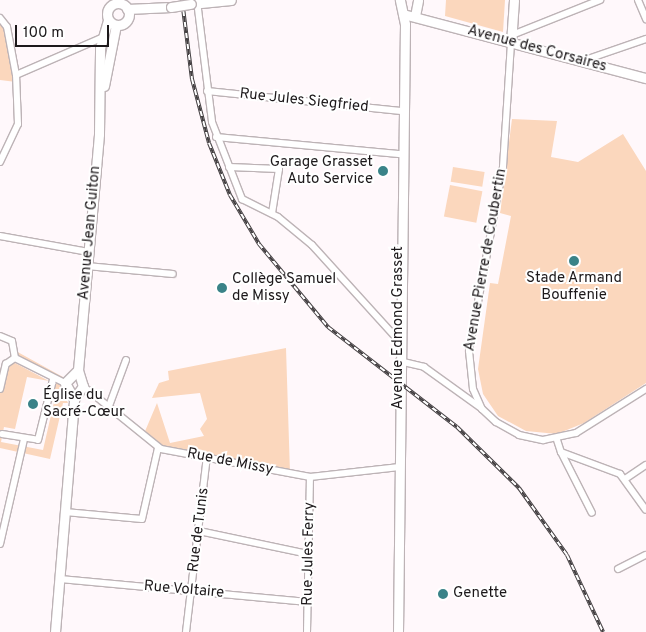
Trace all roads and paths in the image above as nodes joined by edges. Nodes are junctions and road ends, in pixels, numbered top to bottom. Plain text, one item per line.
1 (231, 0) edge
2 (400, 0) edge
3 (514, 0) edge
4 (600, 0) edge
5 (638, 0) edge
6 (195, 3) edge
7 (116, 4) edge
8 (151, 11) junction
9 (412, 13) edge
10 (0, 18) edge
11 (646, 19) edge
12 (117, 22) junction
13 (101, 38) junction
14 (512, 39) junction
15 (646, 39) edge
16 (602, 52) junction
17 (582, 62) junction
18 (603, 67) junction
19 (16, 75) junction
20 (646, 78) edge
21 (207, 90) junction
22 (101, 96) junction
23 (401, 111) junction
24 (216, 137) junction
25 (400, 154) junction
26 (0, 162) edge
27 (229, 167) junction
28 (272, 213) junction
29 (0, 236) edge
30 (88, 252) junction
31 (87, 266) junction
32 (173, 274) dead end
33 (0, 336) edge
34 (399, 341) junction
35 (15, 358) junction
36 (126, 360) dead end
37 (399, 361) junction
38 (78, 370) junction
39 (53, 380) junction
40 (65, 383) junction
41 (472, 385) junction
42 (83, 386) junction
43 (0, 389) edge
44 (646, 389) edge
45 (461, 394) junction
46 (74, 399) junction
47 (109, 406) junction
48 (482, 409) junction
49 (2, 434) dead end
50 (24, 439) junction
51 (557, 440) junction
52 (158, 448) junction
53 (561, 452) junction
54 (207, 457) junction
55 (646, 465) edge
56 (398, 467) junction
57 (310, 477) junction
58 (625, 479) junction
59 (645, 510) edge
60 (65, 512) junction
61 (592, 513) dead end
62 (198, 531) junction
63 (0, 544) edge
64 (308, 554) junction
65 (646, 555) edge
66 (618, 569) dead end
67 (60, 579) junction
68 (192, 591) junction
69 (308, 602) junction
70 (55, 632) edge
71 (186, 632) edge
72 (307, 632) edge
73 (398, 632) edge

1 - 6 main road
2 - 9 main road, Avenue Edmond Grasset
3 - 14 main road
4 - 14 street
5 - 11 street
6 - 8 main road, bridge
6 - 21 street
7 - 8 main road
7 - 12 main road
7 - 12 main road
8 - 12 main road
9 - 14 main road, Avenue des Corsaires
9 - 23 main road, Avenue Edmond Grasset
10 - 19 street
12 - 13 main road, Avenue Jean Guiton
12 - 22 main road, Avenue Jean Guiton
13 - 19 street
13 - 22 main road, Avenue Jean Guiton
14 - 17 main road, Avenue des Corsaires
14 - 41 street, Avenue Pierre de Coubertin
15 - 16 street
16 - 17 street
16 - 18 street
17 - 18 main road, Avenue des Corsaires
18 - 20 main road, Avenue des Corsaires
19 - 26 street
21 - 23 street, Rue Jules Siegfried
21 - 24 street
22 - 30 main road, Avenue Jean Guiton
23 - 25 main road, Avenue Edmond Grasset
24 - 25 street
24 - 27 street
25 - 34 main road, Avenue Edmond Grasset
27 - 28 street
27 - 28 street
28 - 34 street
29 - 30 street
30 - 31 main road, Avenue Jean Guiton
31 - 32 street
31 - 38 main road, Avenue Jean Guiton
33 - 35 street
34 - 37 main road, Avenue Edmond Grasset
35 - 39 street
35 - 43 street
36 - 47 street
37 - 45 street
37 - 56 main road, Avenue Edmond Grasset
38 - 40 main road
38 - 42 main road
39 - 40 street
39 - 50 street
40 - 46 main road
41 - 45 street
41 - 48 street, Avenue Pierre de Coubertin
42 - 46 main road
42 - 47 street
44 - 51 street
45 - 48 street
46 - 60 main road
47 - 52 street
48 - 51 street
49 - 50 street
50 - 63 street
51 - 53 street
52 - 54 street, Rue de Missy
52 - 60 street
53 - 58 street
53 - 61 street
54 - 57 street, Rue de Missy
54 - 62 street, Rue de Tunis
55 - 58 street
56 - 57 street, Rue de Missy
56 - 73 main road, Avenue Edmond Grasset
57 - 64 street, Rue Jules Ferry
58 - 59 street
60 - 67 main road
62 - 64 street
62 - 68 street, Rue de Tunis
64 - 69 street, Rue Jules Ferry
65 - 66 street
67 - 68 street, Rue Voltaire
67 - 70 main road
68 - 69 street, Rue Voltaire
68 - 71 street, Rue de Tunis
69 - 72 street, Rue Jules Ferry

